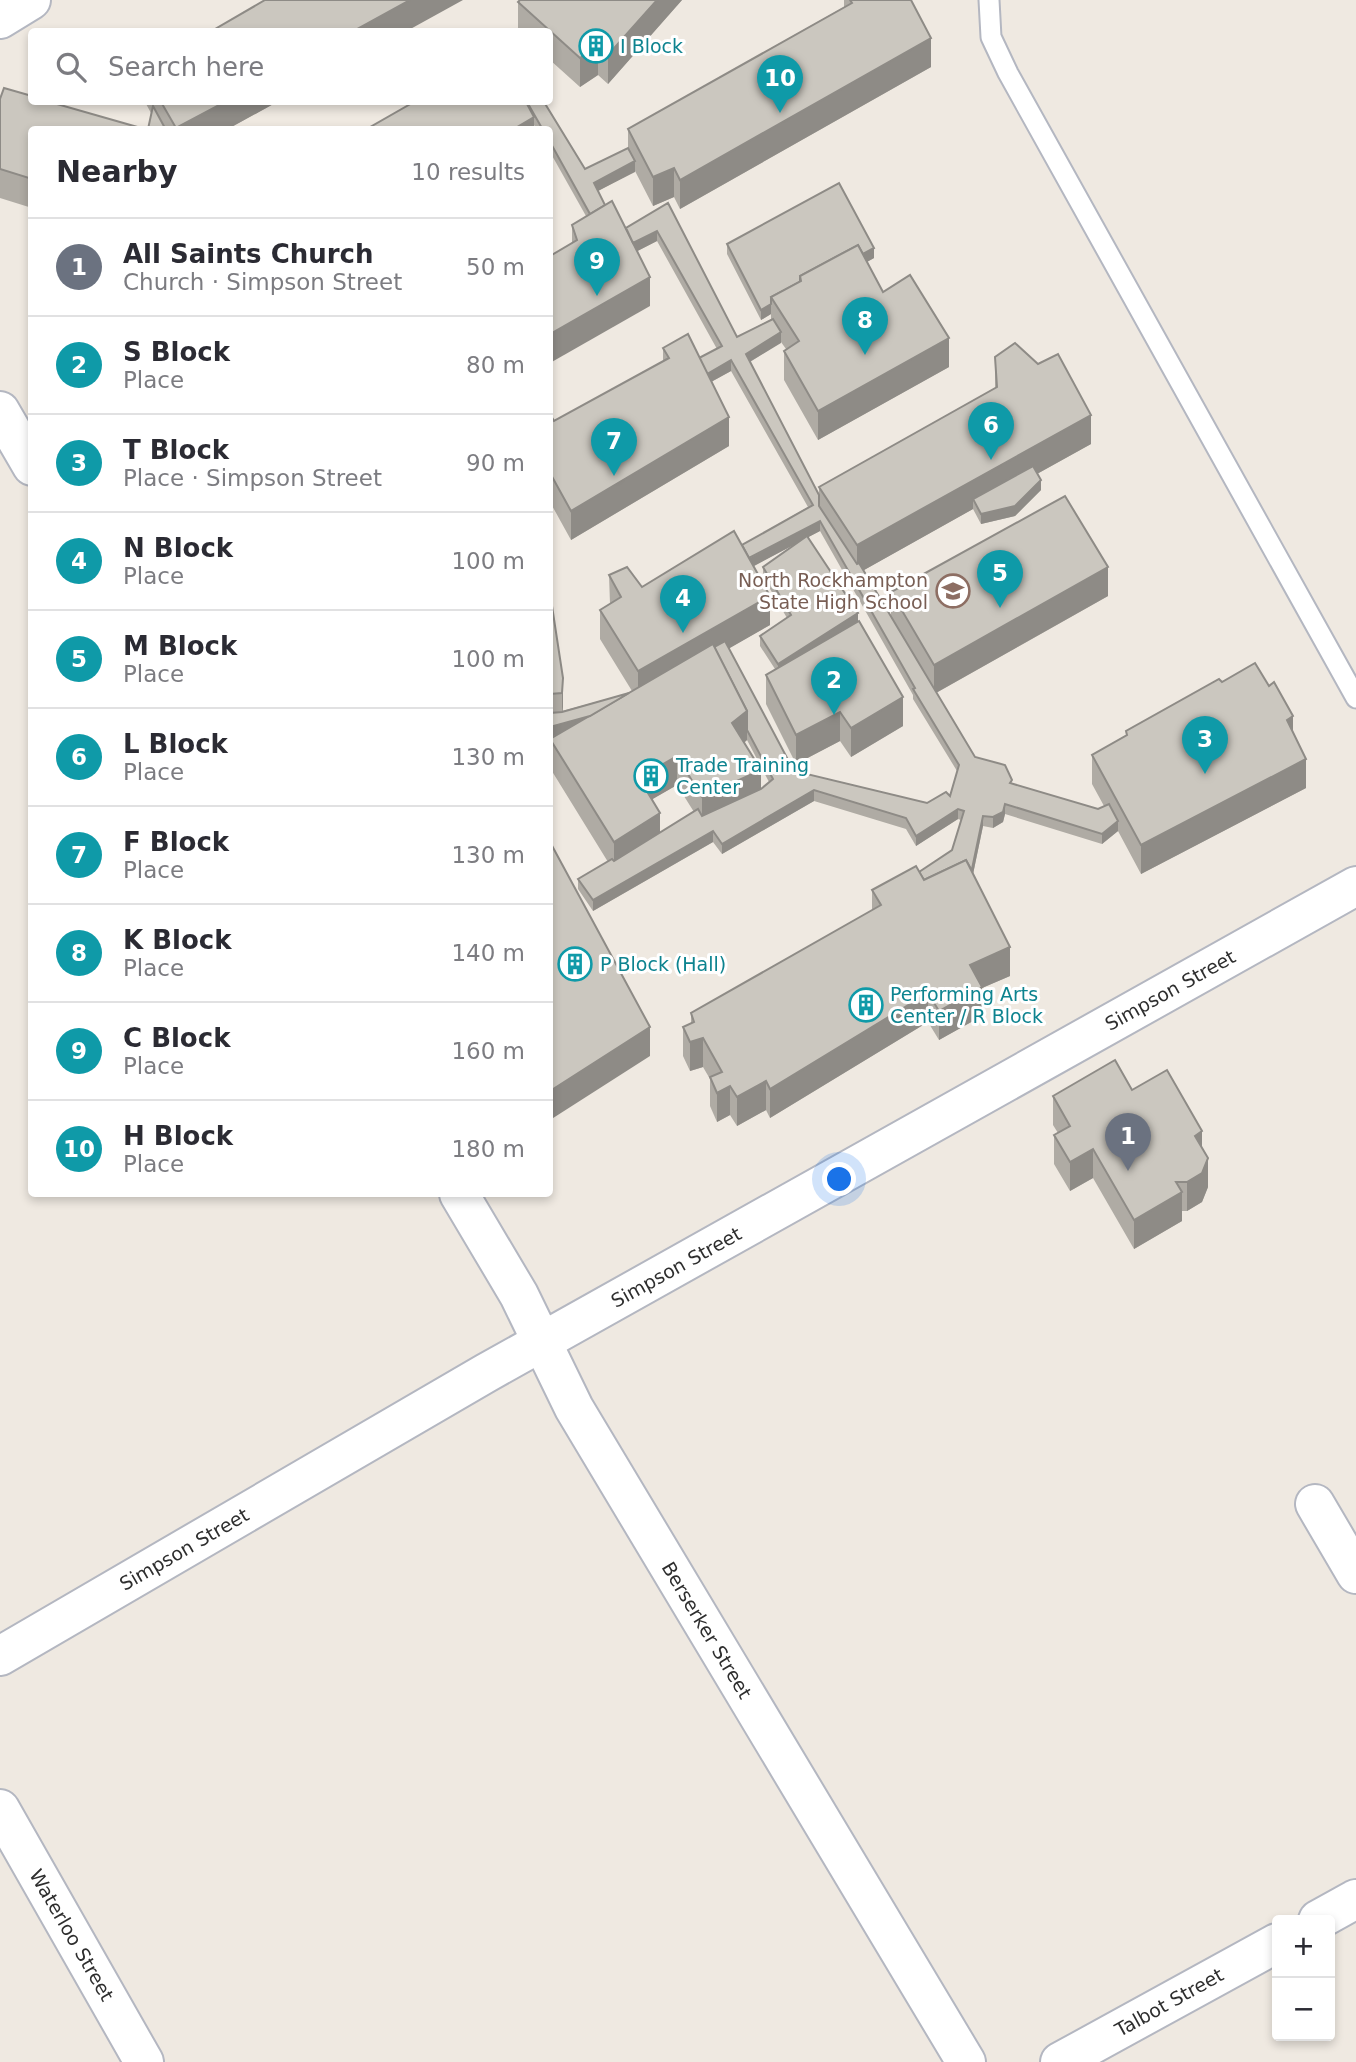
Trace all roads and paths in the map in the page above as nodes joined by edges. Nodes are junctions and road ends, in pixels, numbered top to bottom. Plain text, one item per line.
1 (31, 0) edge
2 (989, 0) edge
3 (0, 19) edge
4 (0, 411) edge
5 (28, 459) edge
6 (1356, 698) edge
7 (1356, 886) edge
8 (460, 1197) edge
9 (540, 1343) junction
10 (1315, 1504) dead end
11 (1356, 1574) edge
12 (0, 1656) edge
13 (0, 1809) edge
14 (1356, 1899) edge
15 (1327, 1915) edge
16 (1272, 1945) edge
17 (144, 2062) edge
18 (966, 2062) edge
19 (1060, 2062) edge

1 - 3 street
2 - 6 lane
4 - 5 street
7 - 9 street, Simpson Street
8 - 9 street, Berserker Street
9 - 12 street, Simpson Street
9 - 18 street, Berserker Street
10 - 11 street
13 - 17 street, Waterloo Street
14 - 15 street
16 - 19 street, Talbot Street

